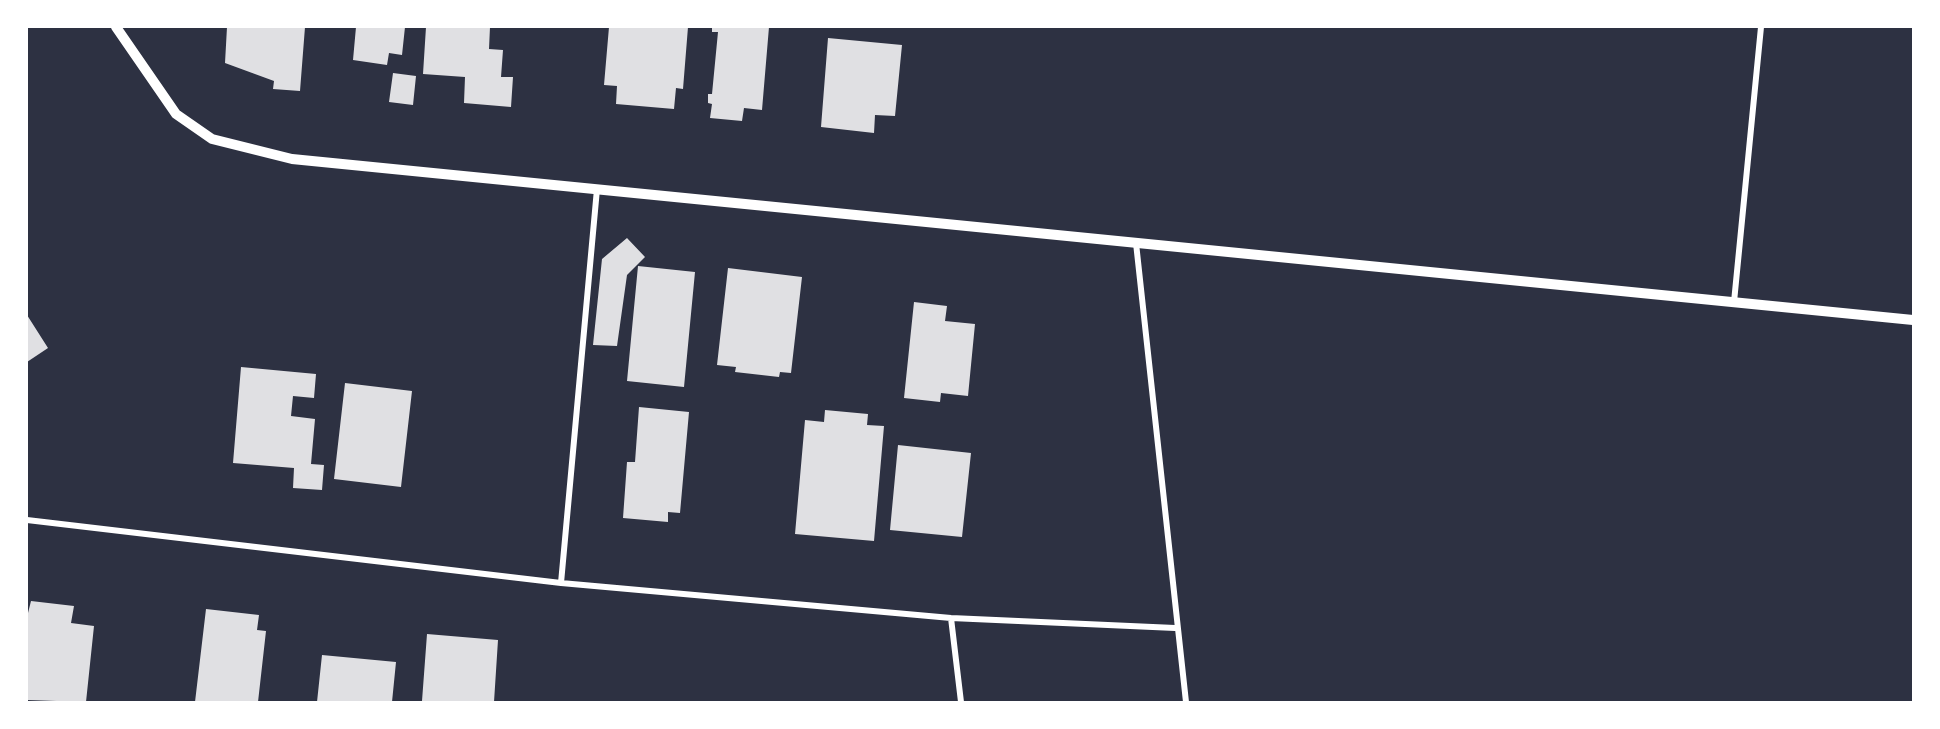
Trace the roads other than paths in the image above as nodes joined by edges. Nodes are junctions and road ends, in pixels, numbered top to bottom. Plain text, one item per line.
1 (116, 27) edge
2 (1761, 27) edge
3 (597, 189) junction
4 (1136, 243) junction
5 (1734, 302) junction
6 (1913, 320) edge
7 (27, 520) edge
8 (561, 583) junction
9 (951, 618) junction
10 (1175, 628) junction
11 (961, 702) edge
12 (1185, 702) edge

1 - 3 street
2 - 5 street
3 - 4 street
3 - 8 street
4 - 5 street
4 - 10 street
5 - 6 street
7 - 8 street
8 - 9 street
9 - 10 street
9 - 11 street
10 - 12 street

